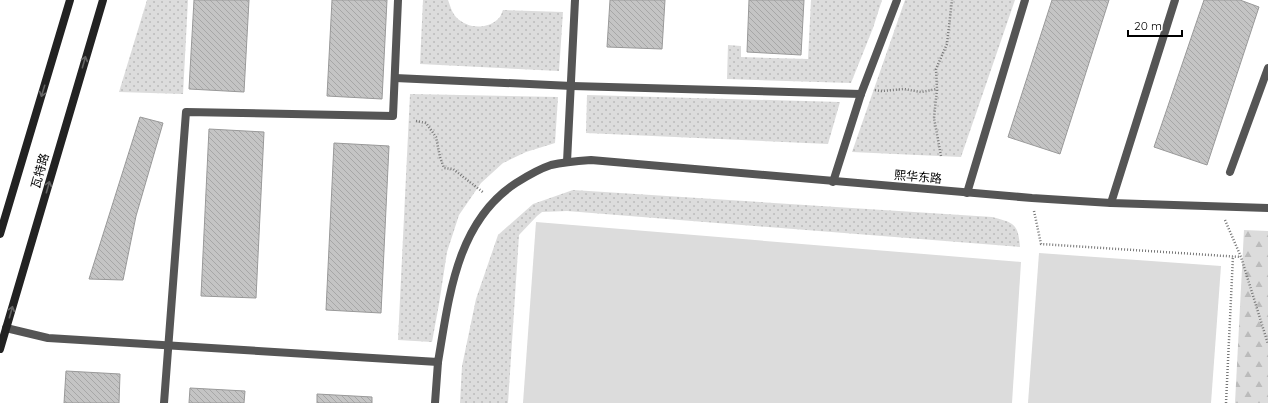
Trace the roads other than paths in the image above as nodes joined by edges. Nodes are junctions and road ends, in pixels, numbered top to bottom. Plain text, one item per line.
1 (70, 0) edge
2 (103, 0) edge
3 (398, 0) edge
4 (576, 0) edge
5 (897, 0) edge
6 (1025, 0) edge
7 (1175, 0) edge
8 (1268, 68) edge
9 (395, 78) junction
10 (572, 86) junction
11 (862, 91) junction
12 (567, 162) junction
13 (1230, 172) dead end
14 (833, 182) junction
15 (968, 193) junction
16 (1111, 203) junction
17 (1268, 208) edge
18 (0, 234) edge
19 (3, 328) edge
20 (168, 345) junction
21 (0, 349) edge
22 (438, 362) junction
23 (164, 403) edge
24 (435, 403) edge

1 -> 18 main road, 瓦特路
19 -> 2 main road, 瓦特路
3 - 9 street
4 - 10 street
5 - 11 street
6 - 15 street
7 - 16 street
8 - 13 street
9 - 10 street
9 - 20 street
10 - 11 street
10 - 12 street
11 - 14 street
12 - 14 street, 熙华东路
12 - 22 street, 熙华东路
14 - 15 street, 熙华东路
15 - 16 street, 熙华东路
16 - 17 street, 熙华东路
19 - 20 street
19 - 21 main road, 瓦特路
20 - 22 street
20 - 23 street
22 - 24 street, 熙华东路

